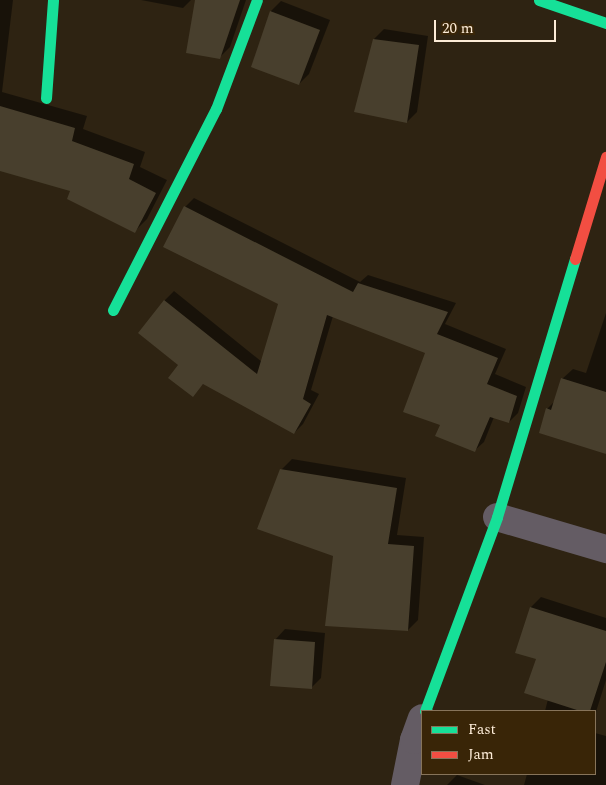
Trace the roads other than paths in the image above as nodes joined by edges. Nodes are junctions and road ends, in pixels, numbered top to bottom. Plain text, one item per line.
1 (53, 0) edge
2 (257, 0) edge
3 (539, 0) edge
4 (606, 24) edge
5 (46, 98) dead end
6 (606, 157) edge
7 (113, 310) dead end
8 (497, 517) junction
9 (606, 549) edge
10 (425, 710) edge
11 (421, 721) edge
12 (405, 785) edge

1 - 5 street
2 - 7 street
3 - 4 street
6 - 8 street
8 - 9 street
8 - 10 street
11 - 12 street

